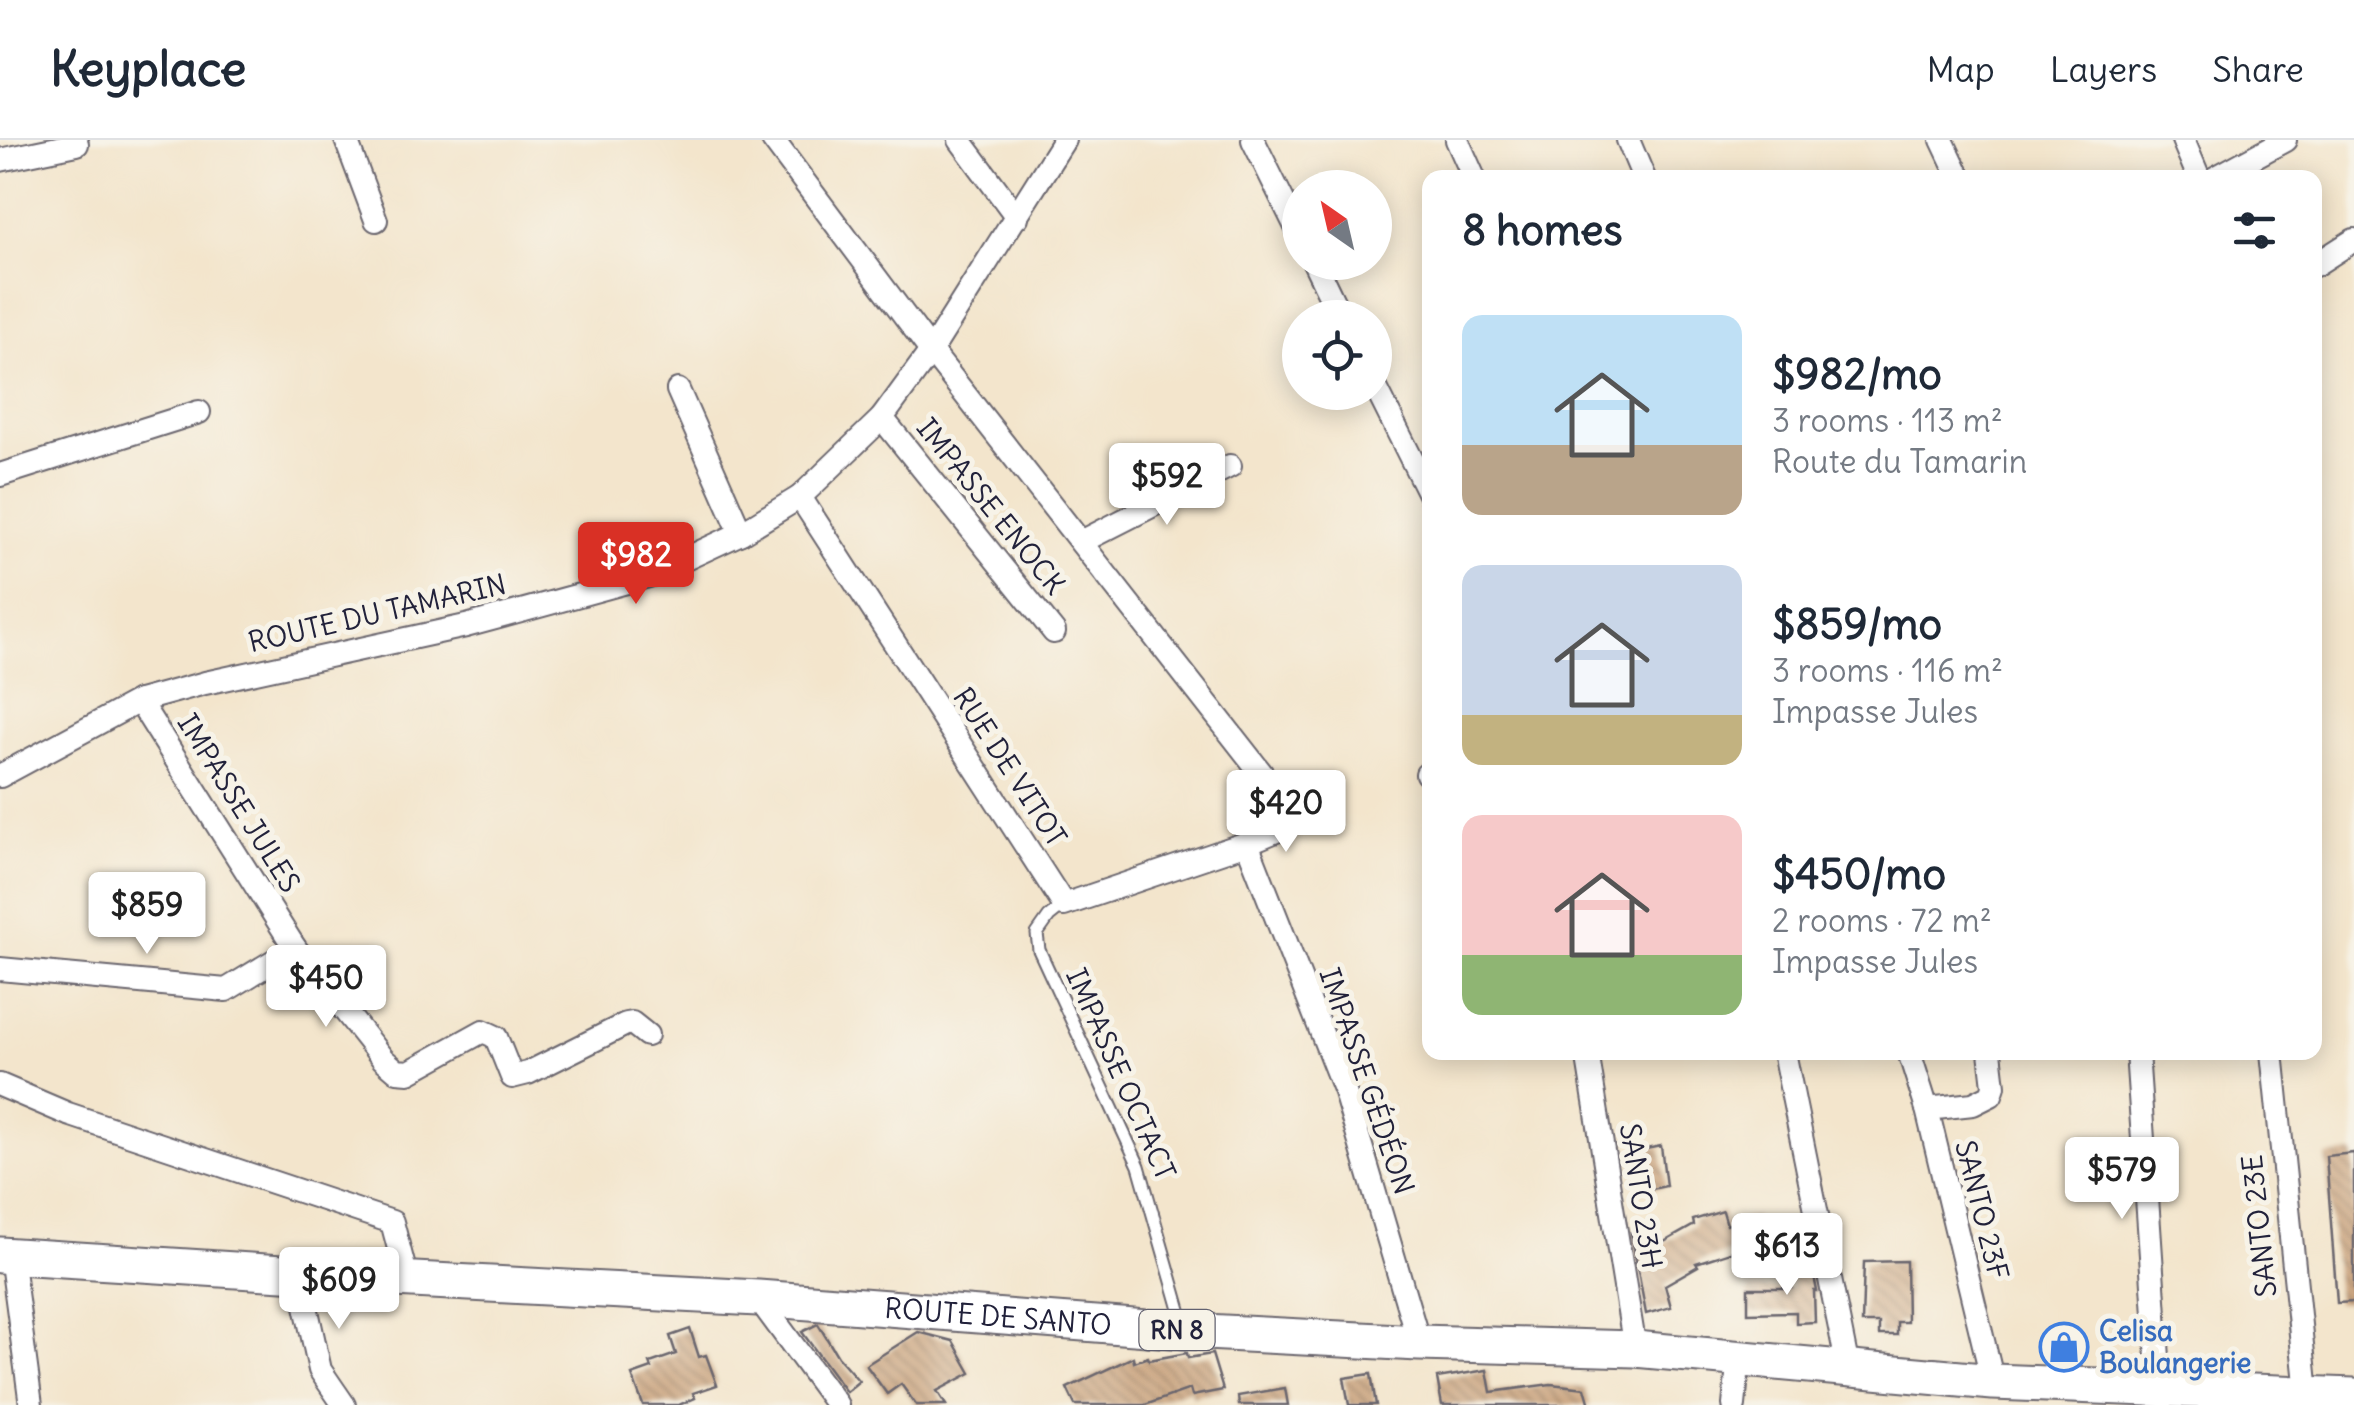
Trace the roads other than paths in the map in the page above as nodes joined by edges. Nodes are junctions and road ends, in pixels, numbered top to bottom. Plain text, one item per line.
1 (346, 140) edge
2 (773, 140) edge
3 (960, 140) edge
4 (1064, 140) edge
5 (1252, 140) edge
6 (1457, 140) edge
7 (1942, 140) edge
8 (2182, 140) edge
9 (2285, 140) edge
10 (1632, 141) edge
11 (77, 144) dead end
12 (0, 160) edge
13 (1470, 170) edge
14 (1641, 170) edge
15 (1956, 170) edge
16 (2196, 170) edge
17 (2230, 170) edge
18 (1282, 199) edge
19 (1017, 217) junction
20 (376, 220) dead end
21 (2354, 240) edge
22 (2322, 261) edge
23 (931, 351) junction
24 (678, 390) dead end
25 (1387, 410) edge
26 (199, 412) dead end
27 (882, 418) junction
28 (1230, 466) dead end
29 (0, 474) edge
30 (1422, 480) edge
31 (800, 498) junction
32 (741, 533) junction
33 (1080, 542) junction
34 (1054, 632) dead end
35 (139, 702) junction
36 (0, 776) edge
37 (1247, 842) junction
38 (1064, 905) junction
39 (295, 948) junction
40 (0, 969) edge
41 (648, 1035) dead end
42 (1588, 1060) edge
43 (1786, 1060) edge
44 (1912, 1060) edge
45 (1991, 1060) edge
46 (2138, 1060) edge
47 (2273, 1060) edge
48 (0, 1085) edge
49 (1927, 1109) junction
50 (6, 1255) edge
51 (299, 1274) junction
52 (408, 1279) junction
53 (758, 1298) junction
54 (1186, 1331) junction
55 (1419, 1343) junction
56 (1635, 1348) junction
57 (1738, 1356) junction
58 (1848, 1368) junction
59 (1993, 1382) junction
60 (2160, 1387) junction
61 (2307, 1393) junction
62 (2107, 1395) edge
63 (2354, 1396) edge
64 (31, 1405) edge
65 (344, 1405) edge
66 (836, 1405) edge
67 (1734, 1405) edge

1 - 20 street
2 - 23 street
3 - 19 street
4 - 19 street, ROUTE DU TAMARIN
5 - 18 street
6 - 13 street
7 - 15 street
8 - 16 street
9 - 17 street
10 - 14 street
11 - 12 street
19 - 23 street, ROUTE DU TAMARIN
21 - 22 street
23 - 27 street, ROUTE DU TAMARIN
23 - 33 street
24 - 32 street
25 - 30 street
26 - 29 street
27 - 31 street, ROUTE DU TAMARIN
27 - 34 street, IMPASSE ENOCK
28 - 33 street
31 - 32 street, ROUTE DU TAMARIN
31 - 38 street, RUE DE VITOT
32 - 35 street, ROUTE DU TAMARIN
33 - 37 street
35 - 36 street, ROUTE DU TAMARIN
35 - 39 street, IMPASSE JULES
37 - 38 street
37 - 55 street, IMPASSE GÉDÉON
38 - 54 lane, IMPASSE OCTACT
39 - 40 street
39 - 41 street, IMPASSE JULES
42 - 56 street, SANTO 23H
43 - 58 street
44 - 49 street, SANTO 23F
45 - 49 street
46 - 60 street
47 - 61 street, SANTO 23E
48 - 52 street
49 - 59 street, SANTO 23F
50 - 51 main road, ROUTE DE SANTO / RN 8
50 - 64 street
51 - 52 main road, ROUTE DE SANTO / RN 8
51 - 65 street
52 - 53 main road, ROUTE DE SANTO / RN 8
53 - 54 main road, ROUTE DE SANTO / RN 8
53 - 66 street
54 - 55 main road, ROUTE DE SANTO / RN 8
55 - 56 main road, ROUTE DE SANTO / RN 8
56 - 57 main road, ROUTE DE SANTO / RN 8
57 - 58 main road, ROUTE DE SANTO / RN 8
57 - 67 street
58 - 59 main road, ROUTE DE SANTO / RN 8
59 - 62 main road, ROUTE DE SANTO / RN 8
60 - 61 main road, ROUTE DE SANTO / RN 8
60 - 62 main road, ROUTE DE SANTO / RN 8
61 - 63 main road, ROUTE DE SANTO / RN 8

